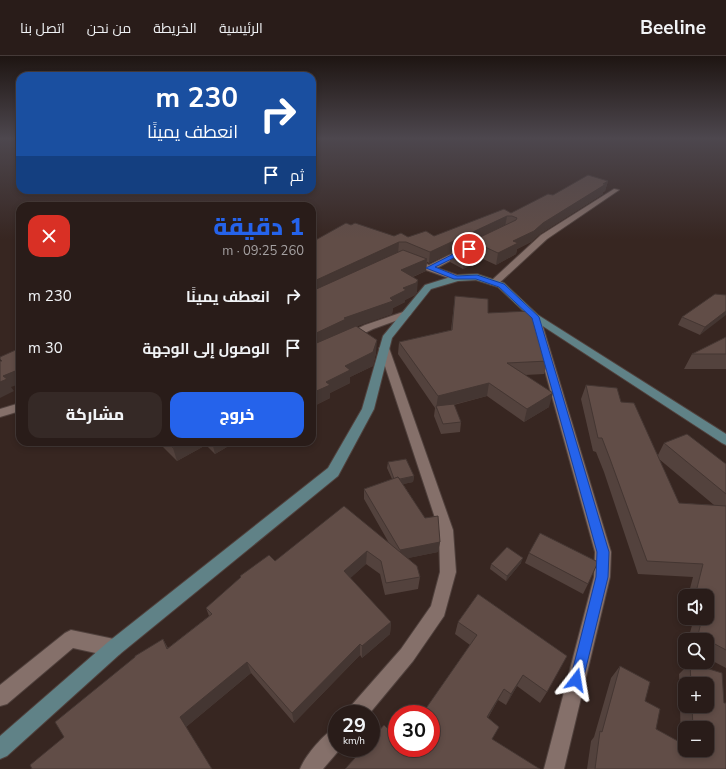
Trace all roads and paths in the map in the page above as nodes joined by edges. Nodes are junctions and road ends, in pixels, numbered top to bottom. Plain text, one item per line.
1 (616, 190) dead end
2 (469, 249) edge
3 (402, 257) edge
4 (429, 268) junction
5 (457, 278) junction
6 (494, 283) junction
7 (406, 314) junction
8 (536, 317) junction
9 (340, 340) edge
10 (384, 348) junction
11 (16, 408) edge
12 (0, 413) edge
13 (726, 440) edge
14 (114, 648) junction
15 (0, 697) edge
16 (364, 705) edge
17 (328, 748) edge
18 (0, 749) edge
19 (310, 769) edge
20 (554, 769) edge

1 - 6 street
2 - 4 street
3 - 4 street
4 - 5 street
5 - 6 street
5 - 7 street
6 - 8 street
7 - 9 street
7 - 10 street
8 - 13 street
8 - 20 street
10 - 14 street
10 - 16 street
11 - 12 street
14 - 15 street
14 - 18 street
17 - 19 street

